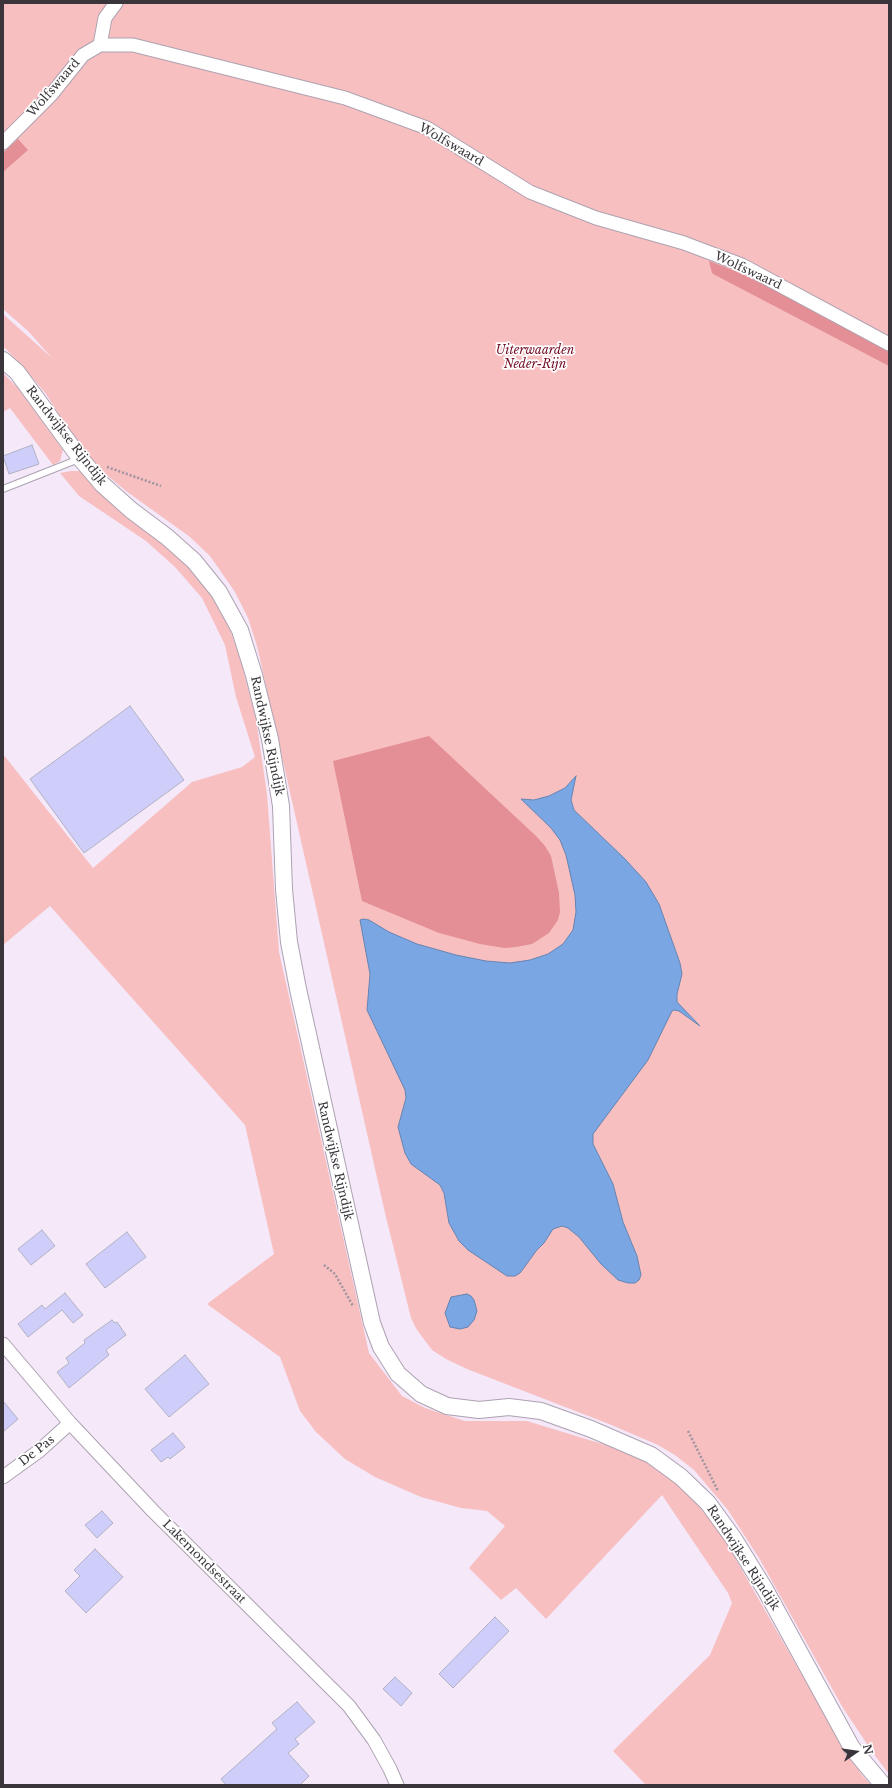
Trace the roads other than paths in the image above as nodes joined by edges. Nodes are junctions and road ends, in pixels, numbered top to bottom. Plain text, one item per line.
1 (116, 3) edge
2 (100, 45) junction
3 (3, 143) edge
4 (889, 344) edge
5 (3, 360) edge
6 (80, 458) junction
7 (3, 489) edge
8 (3, 1344) edge
9 (70, 1423) junction
10 (3, 1477) edge
11 (397, 1785) edge
12 (883, 1785) edge

1 - 2 street
2 - 3 street, Wolfswaard
2 - 4 street, Wolfswaard
5 - 6 street, Randwijkse Rijndijk
6 - 7 lane
6 - 12 street, Randwijkse Rijndijk
8 - 9 street, Lakemondsestraat
9 - 10 street, De Pas
9 - 11 street, Lakemondsestraat

